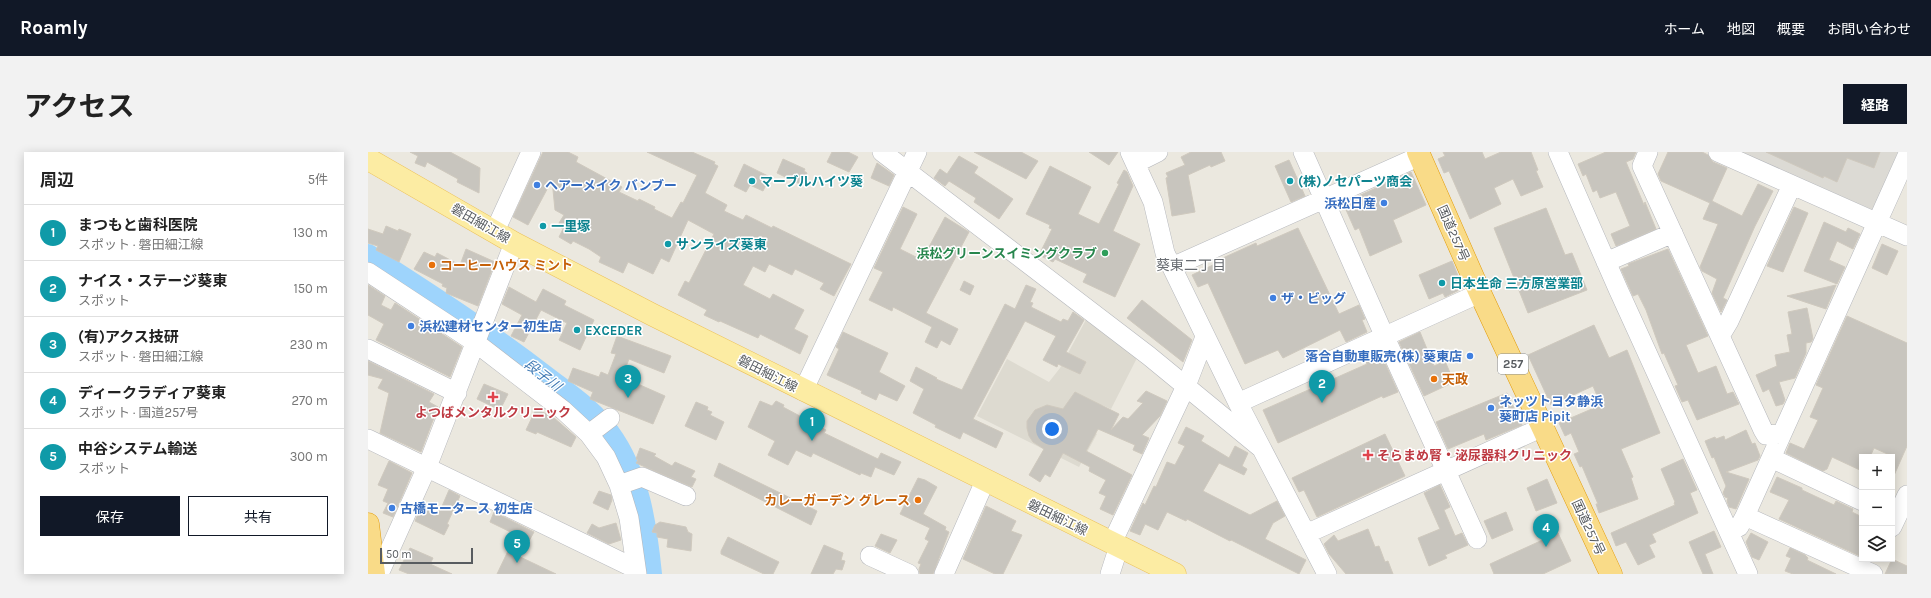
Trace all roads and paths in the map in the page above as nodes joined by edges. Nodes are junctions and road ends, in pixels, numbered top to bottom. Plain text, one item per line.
1 (531, 152) edge
2 (882, 152) edge
3 (917, 152) edge
4 (1158, 152) edge
5 (1303, 152) edge
6 (1558, 152) edge
7 (1648, 152) edge
8 (1718, 152) edge
9 (1419, 154) edge
10 (1907, 156) edge
11 (1133, 157) edge
12 (368, 159) edge
13 (908, 170) junction
14 (1792, 185) junction
15 (1324, 199) junction
16 (1877, 222) junction
17 (495, 231) junction
18 (1673, 233) junction
19 (1907, 236) edge
20 (514, 243) junction
21 (1606, 262) junction
22 (1172, 267) junction
23 (368, 272) edge
24 (1480, 292) junction
25 (480, 332) junction
26 (1384, 335) junction
27 (1720, 336) junction
28 (1205, 337) junction
29 (368, 349) edge
30 (1186, 386) junction
31 (803, 391) junction
32 (457, 393) junction
33 (1238, 403) junction
34 (1543, 427) junction
35 (1781, 434) junction
36 (368, 439) edge
37 (1261, 448) junction
38 (1771, 458) junction
39 (427, 467) junction
40 (1445, 471) junction
41 (985, 481) junction
42 (629, 482) junction
43 (1907, 494) edge
44 (686, 496) dead end
45 (1859, 499) edge
46 (1744, 516) junction
47 (1895, 518) edge
48 (368, 524) edge
49 (1306, 534) junction
50 (1477, 539) dead end
51 (1733, 540) junction
52 (1115, 545) junction
53 (870, 556) dead end
54 (1878, 562) edge
55 (1835, 567) edge
56 (632, 572) edge
57 (374, 574) edge
58 (379, 574) edge
59 (909, 574) edge
60 (944, 574) edge
61 (1110, 574) edge
62 (1174, 574) edge
63 (1327, 574) edge
64 (1611, 574) edge
65 (1748, 574) edge
66 (1873, 574) edge

1 - 17 street
2 - 13 street
3 - 13 street
4 - 11 street
5 - 15 street
6 - 21 street
7 - 18 street
8 - 14 street
9 - 15 street
9 - 24 highway, 国道257号 / 257
10 - 16 street
11 - 22 street
12 - 17 main road, 磐田細江線
13 - 30 street
13 - 31 street
14 - 16 street
14 - 27 street
15 - 22 street
15 - 26 street
16 - 19 street
16 - 35 street
17 - 20 main road, 磐田細江線
18 - 21 street
18 - 27 street
20 - 25 street
20 - 31 main road, 磐田細江線
21 - 51 street
22 - 28 street
23 - 25 street
24 - 26 street
24 - 34 highway, 国道257号 / 257
25 - 32 street
25 - 42 street
26 - 33 street
26 - 40 street
27 - 35 street
28 - 30 street
28 - 33 street
29 - 32 street
30 - 37 street
30 - 52 street
31 - 41 main road, 磐田細江線
32 - 39 street
33 - 37 street
34 - 40 street
34 - 64 highway, 国道257号 / 257
35 - 38 street
36 - 39 street
37 - 49 street
38 - 45 street
38 - 46 street
39 - 56 street
39 - 58 street
40 - 49 street
40 - 50 street
41 - 52 main road, 磐田細江線
41 - 60 street
42 - 44 street
42 - 56 street
43 - 47 street
46 - 51 street
46 - 55 street
48 - 57 highway
49 - 63 street
51 - 65 street
52 - 61 street
52 - 62 main road, 磐田細江線
53 - 59 street
54 - 66 street
55 - 66 street

